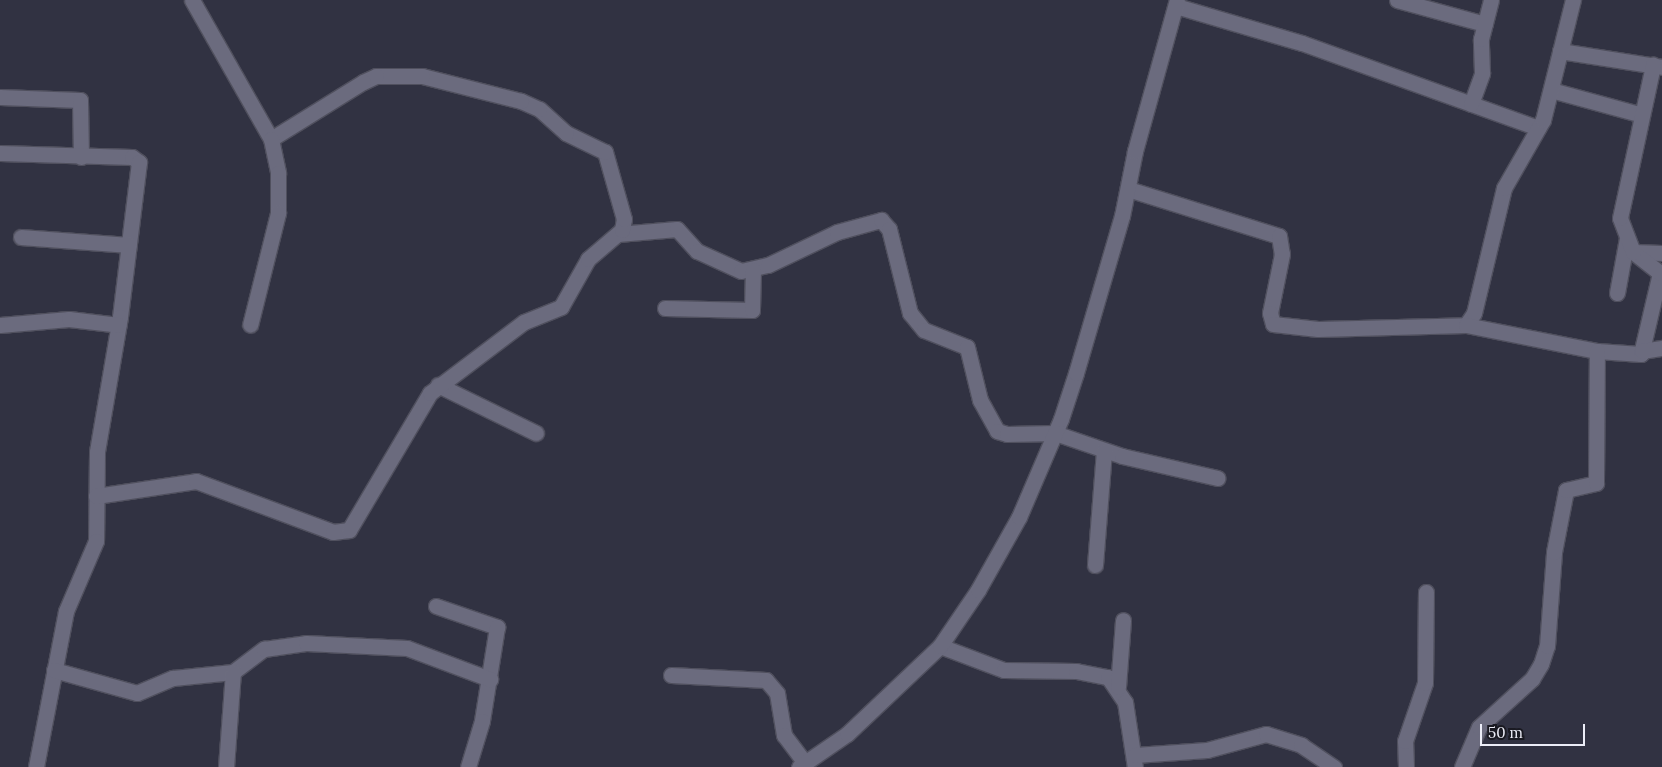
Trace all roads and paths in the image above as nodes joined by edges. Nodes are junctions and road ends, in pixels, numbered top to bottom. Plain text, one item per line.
1 (192, 0) edge
2 (1397, 0) edge
3 (1491, 0) edge
4 (1573, 0) edge
5 (1177, 3) edge
6 (1485, 24) junction
7 (1560, 51) junction
8 (1657, 66) edge
9 (1551, 90) junction
10 (0, 97) edge
11 (1471, 104) junction
12 (1639, 114) junction
13 (1538, 128) junction
14 (271, 139) junction
15 (0, 153) edge
16 (81, 158) junction
17 (1128, 189) junction
18 (618, 234) junction
19 (21, 237) dead end
20 (129, 245) junction
21 (1630, 245) junction
22 (1662, 253) edge
23 (753, 270) junction
24 (1618, 293) dead end
25 (665, 308) dead end
26 (119, 324) junction
27 (0, 325) edge
28 (250, 325) dead end
29 (1466, 325) junction
30 (1662, 348) edge
31 (1597, 351) junction
32 (1642, 351) junction
33 (438, 385) junction
34 (536, 433) dead end
35 (1055, 433) junction
36 (1104, 451) junction
37 (1217, 478) dead end
38 (96, 496) junction
39 (1095, 565) dead end
40 (1426, 592) dead end
41 (436, 606) dead end
42 (1122, 620) dead end
43 (940, 646) junction
44 (54, 670) junction
45 (233, 672) junction
46 (670, 675) dead end
47 (490, 679) junction
48 (1118, 687) junction
49 (1135, 761) edge
50 (802, 765) edge
51 (36, 767) edge
52 (226, 767) edge
53 (468, 767) edge
54 (1334, 767) edge
55 (1406, 767) edge
56 (1462, 767) edge

1 - 14 street
2 - 6 street
3 - 6 street
4 - 7 street
5 - 11 street
5 - 17 street
6 - 11 street
7 - 8 street
7 - 9 street
8 - 12 street
9 - 12 street
9 - 13 street
10 - 16 street
11 - 13 street
12 - 21 street
13 - 29 street
14 - 18 street
14 - 28 street
15 - 16 street
16 - 20 street
17 - 29 street
17 - 35 street
18 - 23 street
18 - 33 street
19 - 20 street
20 - 26 street
21 - 22 street
21 - 24 street
21 - 32 street
23 - 25 street
23 - 35 street
26 - 27 street
26 - 38 street
29 - 31 street
30 - 32 street
31 - 32 street
31 - 56 street
33 - 34 street
33 - 38 street
35 - 36 street
35 - 43 street
36 - 37 street
36 - 39 street
38 - 44 street
40 - 55 street
41 - 47 street
42 - 48 street
43 - 48 street
43 - 50 street
44 - 45 street
44 - 51 street
45 - 47 street
45 - 52 street
46 - 50 street
47 - 53 street
48 - 49 street
49 - 54 street

